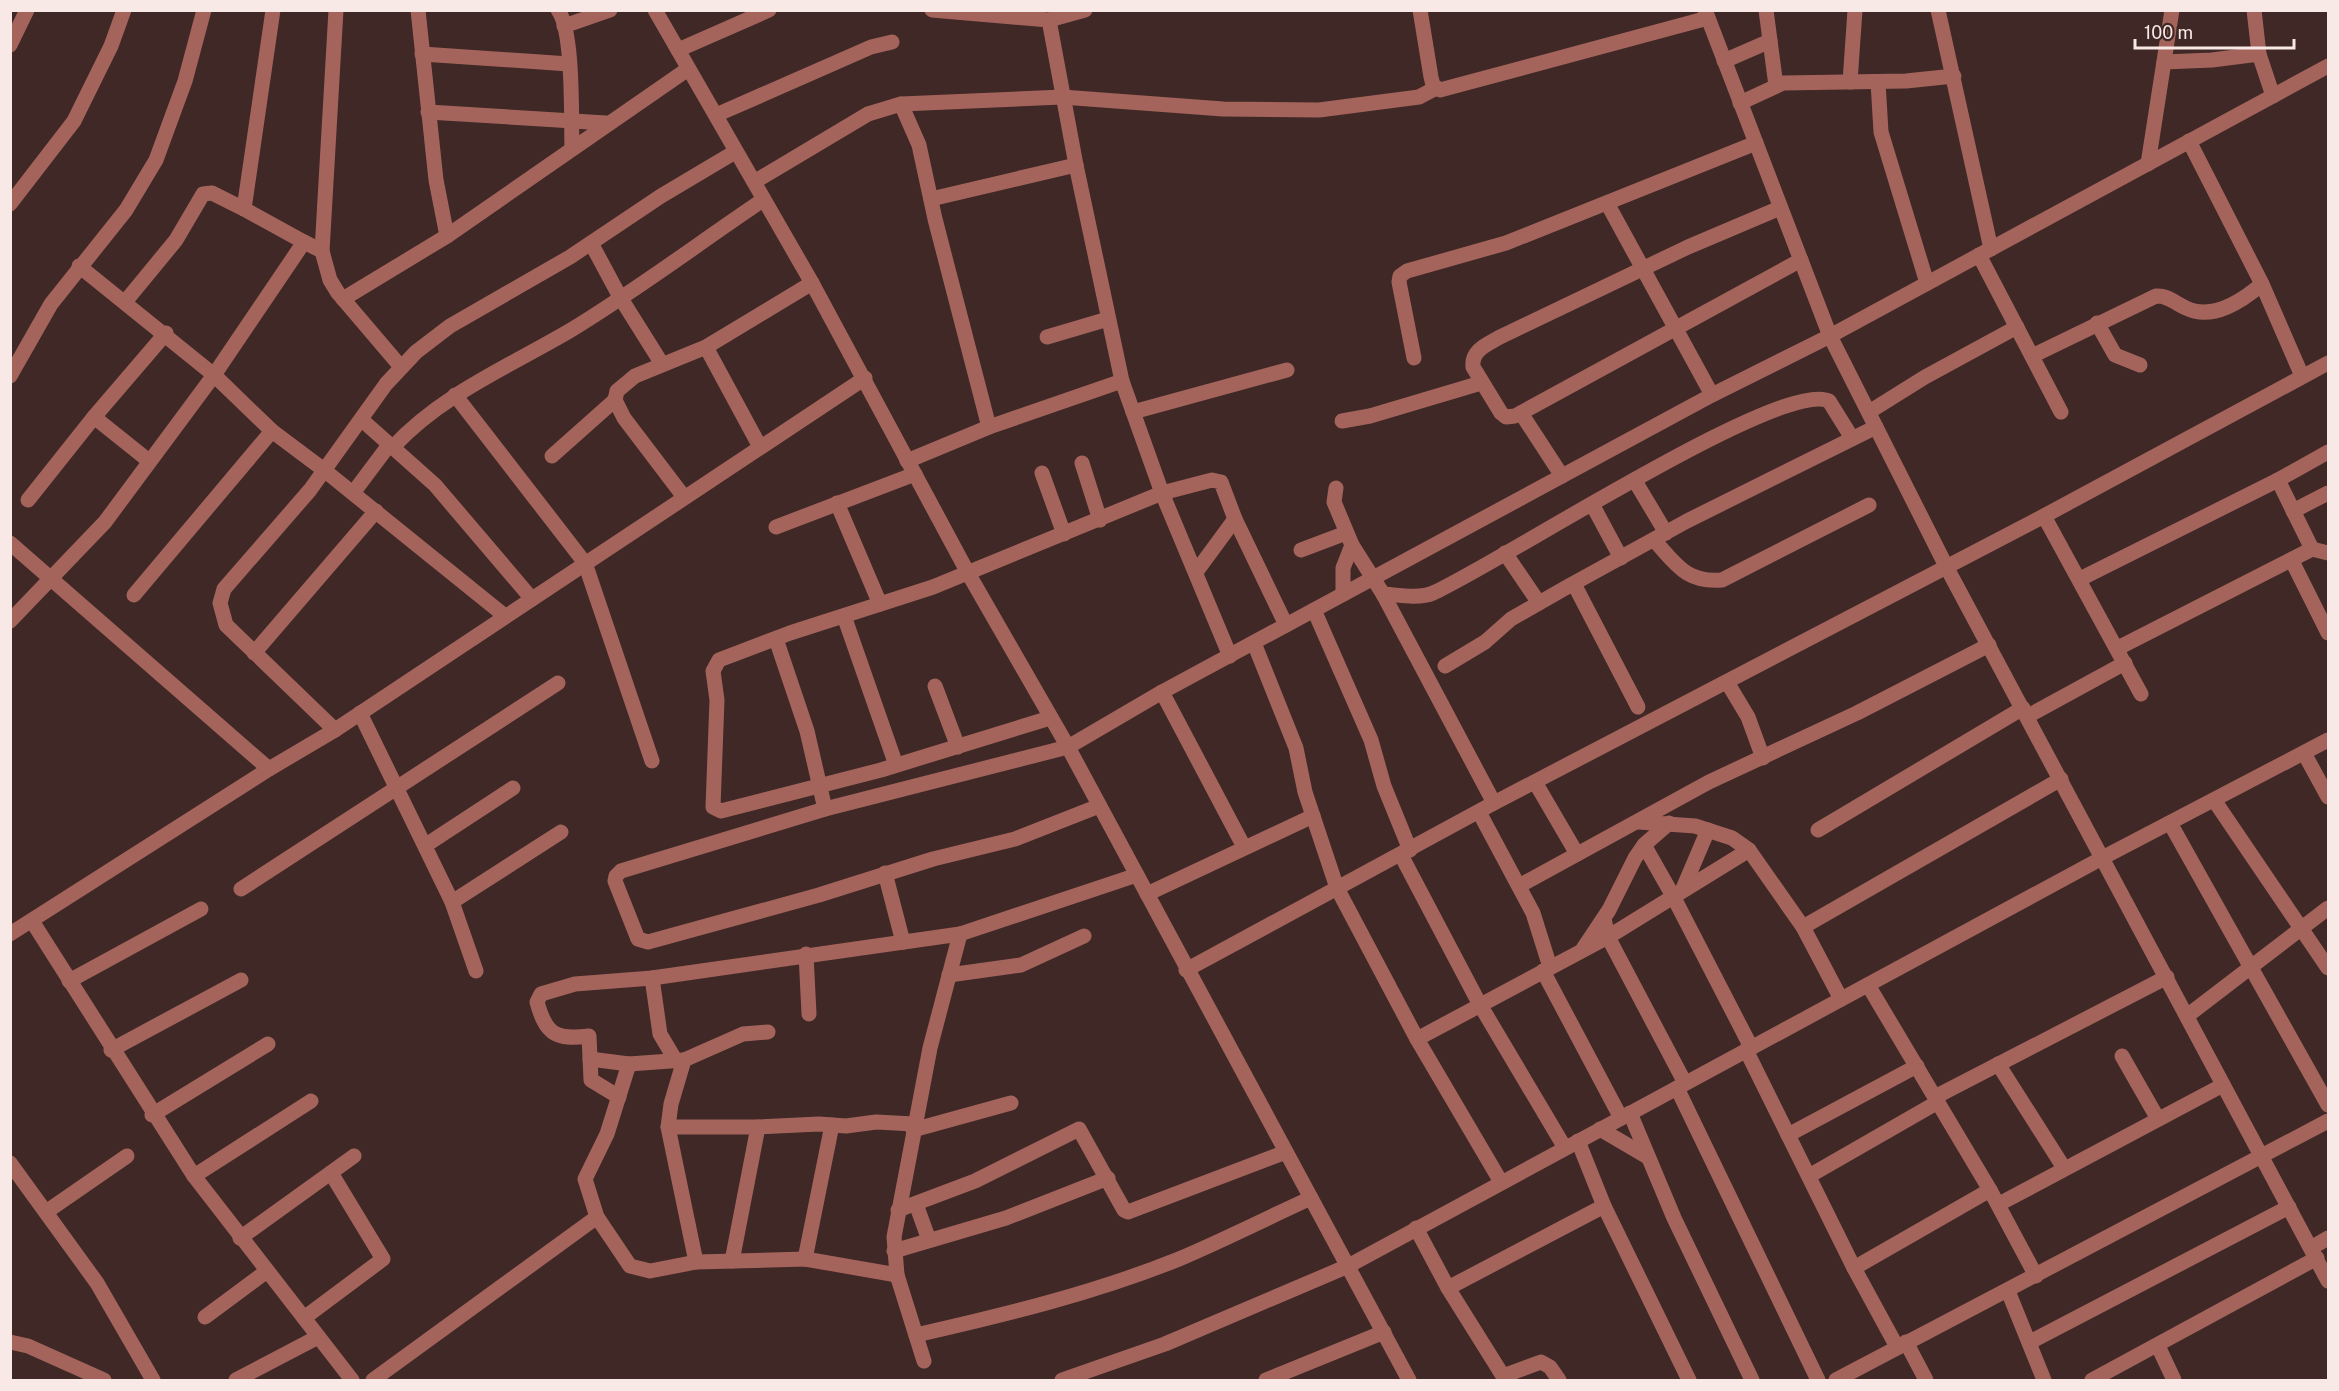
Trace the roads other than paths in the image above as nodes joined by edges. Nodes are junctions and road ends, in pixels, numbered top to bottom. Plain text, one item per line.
1 (27, 10) edge
2 (124, 10) edge
3 (204, 10) edge
4 (273, 10) edge
5 (336, 10) edge
6 (418, 10) edge
7 (558, 10) edge
8 (610, 10) edge
9 (655, 10) edge
10 (769, 10) edge
11 (932, 10) edge
12 (1085, 10) edge
13 (1420, 10) edge
14 (1766, 10) edge
15 (1855, 10) edge
16 (1938, 10) edge
17 (2172, 10) edge
18 (2254, 10) edge
19 (1706, 14) edge
20 (1049, 20) junction
21 (564, 26) junction
22 (1770, 40) junction
23 (892, 42) dead end
24 (10, 45) edge
25 (678, 50) junction
26 (422, 54) junction
27 (2259, 54) junction
28 (1724, 61) junction
29 (2164, 62) junction
30 (569, 64) junction
31 (2328, 66) edge
32 (688, 69) junction
33 (1954, 76) junction
34 (1850, 82) junction
35 (1878, 82) junction
36 (1776, 86) junction
37 (1436, 88) junction
38 (2273, 96) junction
39 (1062, 97) junction
40 (1740, 103) junction
41 (901, 104) junction
42 (428, 111) junction
43 (716, 116) junction
44 (571, 120) junction
45 (606, 123) junction
46 (2189, 141) junction
47 (1756, 143) junction
48 (572, 149) junction
49 (735, 152) junction
50 (2148, 164) junction
51 (1076, 165) junction
52 (754, 183) junction
53 (931, 199) junction
54 (763, 200) junction
55 (1607, 203) junction
56 (10, 204) edge
57 (1780, 208) junction
58 (243, 209) junction
59 (447, 236) junction
60 (304, 242) junction
61 (591, 243) junction
62 (322, 251) junction
63 (1985, 252) junction
64 (1801, 260) junction
65 (80, 267) junction
66 (1641, 270) junction
67 (813, 283) junction
68 (1927, 283) junction
69 (2262, 284) junction
70 (620, 297) junction
71 (343, 299) junction
72 (125, 302) junction
73 (1108, 319) junction
74 (2097, 323) junction
75 (2017, 327) junction
76 (1674, 329) junction
77 (166, 333) junction
78 (1830, 336) junction
79 (1047, 337) dead end
80 (706, 347) junction
81 (2032, 357) junction
82 (1414, 358) dead end
83 (2328, 363) edge
84 (662, 364) junction
85 (2140, 364) dead end
86 (401, 367) junction
87 (1287, 370) dead end
88 (214, 375) junction
89 (10, 376) edge
90 (2302, 376) junction
91 (865, 378) junction
92 (1122, 381) junction
93 (1481, 382) junction
94 (455, 394) junction
95 (1712, 395) junction
96 (615, 400) junction
97 (1133, 412) junction
98 (1869, 412) junction
99 (2061, 412) dead end
100 (1521, 413) junction
101 (94, 417) junction
102 (362, 420) junction
103 (1342, 421) dead end
104 (988, 426) junction
105 (1876, 427) junction
106 (272, 431) junction
107 (1852, 438) junction
108 (391, 446) junction
109 (760, 447) junction
110 (2328, 452) edge
111 (552, 456) dead end
112 (149, 461) junction
113 (1082, 463) dead end
114 (911, 467) junction
115 (324, 470) junction
116 (1042, 473) dead end
117 (1562, 476) junction
118 (2277, 480) junction
119 (1635, 481) junction
120 (1336, 488) dead end
121 (353, 493) junction
122 (1162, 493) junction
123 (2328, 493) edge
124 (684, 497) junction
125 (28, 500) dead end
126 (837, 503) junction
127 (1592, 504) junction
128 (1869, 505) dead end
129 (376, 511) junction
130 (2294, 511) junction
131 (2044, 516) junction
132 (1235, 519) junction
133 (1100, 520) junction
134 (776, 527) dead end
135 (1064, 534) junction
136 (1660, 536) junction
137 (1349, 539) junction
138 (1219, 541) junction
139 (10, 543) edge
140 (1247, 544) junction
141 (2312, 549) junction
142 (1300, 550) dead end
143 (1505, 553) junction
144 (2328, 553) edge
145 (1621, 558) junction
146 (2292, 561) junction
147 (585, 563) junction
148 (1947, 568) junction
149 (1196, 572) junction
150 (968, 573) junction
151 (53, 578) junction
152 (1372, 579) junction
153 (2080, 579) junction
154 (1574, 584) junction
155 (1343, 594) junction
156 (1383, 594) junction
157 (134, 595) dead end
158 (532, 598) junction
159 (1539, 603) junction
160 (880, 604) junction
161 (1314, 610) junction
162 (505, 616) junction
163 (844, 616) junction
164 (10, 621) edge
165 (1286, 625) junction
166 (2328, 633) edge
167 (776, 639) junction
168 (1254, 643) junction
169 (1989, 645) junction
170 (2118, 648) junction
171 (254, 653) junction
172 (1230, 656) junction
173 (2125, 663) junction
174 (1445, 666) dead end
175 (558, 682) dead end
176 (1727, 682) junction
177 (935, 686) dead end
178 (1162, 692) junction
179 (2141, 694) dead end
180 (1638, 707) dead end
181 (2026, 712) junction
182 (360, 713) junction
183 (1050, 718) junction
184 (335, 730) junction
185 (2328, 740) edge
186 (957, 747) junction
187 (1068, 747) junction
188 (2304, 753) junction
189 (1763, 758) junction
190 (652, 760) dead end
191 (889, 768) junction
192 (269, 769) junction
193 (2061, 778) junction
194 (1535, 782) junction
195 (396, 786) junction
196 (820, 786) junction
197 (513, 788) dead end
198 (891, 792) junction
199 (2328, 797) edge
200 (2214, 800) junction
201 (1494, 803) junction
202 (1099, 807) junction
203 (825, 810) junction
204 (1479, 812) junction
205 (1313, 816) junction
206 (1639, 822) junction
207 (1670, 823) junction
208 (2170, 823) junction
209 (1708, 830) junction
210 (1818, 830) dead end
211 (561, 832) dead end
212 (426, 845) junction
213 (1644, 845) junction
214 (1244, 846) junction
215 (1749, 850) junction
216 (1405, 853) junction
217 (1577, 854) junction
218 (2104, 857) junction
219 (885, 873) junction
220 (1137, 875) junction
221 (1519, 886) junction
222 (1337, 888) junction
223 (241, 889) dead end
224 (1147, 894) junction
225 (1678, 894) junction
226 (452, 902) junction
227 (2328, 908) edge
228 (201, 909) dead end
229 (1604, 919) junction
230 (32, 921) junction
231 (1803, 927) junction
232 (2301, 929) junction
233 (11, 933) edge
234 (960, 934) junction
235 (1084, 936) dead end
236 (1608, 937) junction
237 (903, 942) junction
238 (1581, 951) junction
239 (806, 954) junction
240 (2251, 966) junction
241 (2328, 968) edge
242 (1546, 969) junction
243 (1186, 970) junction
244 (476, 971) dead end
245 (949, 975) junction
246 (2167, 977) junction
247 (652, 978) junction
248 (241, 980) dead end
249 (69, 981) junction
250 (1868, 985) junction
251 (1841, 999) junction
252 (1479, 1003) junction
253 (809, 1014) dead end
254 (2187, 1016) junction
255 (768, 1032) dead end
256 (1416, 1039) junction
257 (268, 1044) dead end
258 (1749, 1049) junction
259 (111, 1050) junction
260 (2122, 1056) dead end
261 (590, 1059) junction
262 (680, 1060) junction
263 (629, 1064) junction
264 (1998, 1064) junction
265 (1917, 1066) junction
266 (1681, 1085) junction
267 (2223, 1085) junction
268 (619, 1097) junction
269 (1937, 1100) junction
270 (311, 1101) dead end
271 (1011, 1103) dead end
272 (2328, 1105) edge
273 (152, 1115) junction
274 (1626, 1115) junction
275 (2158, 1119) junction
276 (2328, 1121) edge
277 (832, 1125) junction
278 (668, 1127) junction
279 (914, 1127) junction
280 (758, 1128) junction
281 (1600, 1129) junction
282 (1788, 1135) junction
283 (1571, 1145) junction
284 (1286, 1152) junction
285 (127, 1156) dead end
286 (354, 1156) dead end
287 (1646, 1156) junction
288 (2264, 1156) junction
289 (10, 1163) edge
290 (2064, 1168) junction
291 (331, 1173) junction
292 (194, 1176) junction
293 (1809, 1176) junction
294 (1108, 1178) junction
295 (1501, 1182) junction
296 (1990, 1190) junction
297 (1311, 1198) junction
298 (916, 1204) junction
299 (1999, 1204) junction
300 (1604, 1206) junction
301 (2289, 1207) junction
302 (898, 1210) junction
303 (46, 1212) junction
304 (597, 1217) junction
305 (1416, 1228) junction
306 (240, 1238) junction
307 (2328, 1238) edge
308 (929, 1240) junction
309 (894, 1251) junction
310 (2314, 1253) junction
311 (805, 1259) junction
312 (732, 1261) junction
313 (696, 1262) junction
314 (1348, 1266) junction
315 (1854, 1268) junction
316 (267, 1271) junction
317 (897, 1275) junction
318 (2036, 1276) junction
319 (2328, 1281) edge
320 (1448, 1288) junction
321 (2008, 1291) junction
322 (206, 1317) dead end
323 (304, 1318) junction
324 (1384, 1332) junction
325 (916, 1335) junction
326 (318, 1337) junction
327 (10, 1342) edge
328 (2030, 1342) junction
329 (1902, 1344) junction
330 (2158, 1346) junction
331 (924, 1361) dead end
332 (1854, 1376) edge
333 (1500, 1378) edge
334 (104, 1380) edge
335 (153, 1380) edge
336 (236, 1380) edge
337 (352, 1380) edge
338 (373, 1380) edge
339 (1062, 1380) edge
340 (1266, 1380) edge
341 (1409, 1380) edge
342 (1559, 1380) edge
343 (1689, 1380) edge
344 (1752, 1380) edge
345 (1818, 1380) edge
346 (1836, 1380) edge
347 (1926, 1380) edge
348 (2044, 1380) edge
349 (2092, 1380) edge
350 (2174, 1380) edge

1 - 24 street
2 - 56 street
3 - 65 street
4 - 58 street
5 - 62 street
6 - 26 street
7 - 21 street
8 - 21 street
9 - 25 street
10 - 25 street
11 - 20 street
12 - 20 street
13 - 37 street
14 - 22 street
15 - 34 street
16 - 33 street
17 - 29 street
18 - 27 street
19 - 28 street
19 - 37 street
20 - 39 street
21 - 30 street
22 - 28 street
22 - 36 street
23 - 43 street
25 - 32 street
26 - 30 street
26 - 42 street
27 - 29 street
27 - 38 street
28 - 40 street
29 - 50 street
30 - 44 street
31 - 38 street
32 - 43 street
32 - 45 street
33 - 35 street
33 - 63 street
34 - 35 street
34 - 36 street
35 - 68 street
36 - 40 street
37 - 39 street
38 - 46 street
39 - 41 street
39 - 51 street
40 - 47 street
41 - 52 street
41 - 53 street
42 - 44 street
42 - 59 street
43 - 49 street
44 - 45 street
44 - 48 street
45 - 48 street
46 - 50 street
46 - 69 street
47 - 55 street
47 - 57 street
48 - 59 street
49 - 52 street
49 - 61 street
50 - 63 street
51 - 53 street
51 - 73 street
52 - 54 street
53 - 104 street
54 - 67 street
54 - 70 street
55 - 66 street
55 - 82 street
57 - 64 street
57 - 66 street
58 - 60 street
58 - 72 street
59 - 71 street
60 - 62 street
60 - 88 street
61 - 70 street
61 - 86 street
62 - 71 street
63 - 68 street
63 - 75 street
64 - 76 street
64 - 78 street
65 - 72 street
65 - 89 street
66 - 76 street
66 - 93 street
67 - 80 street
67 - 91 street
68 - 78 street
69 - 74 street
69 - 90 street
70 - 84 street
70 - 94 street
71 - 86 street
72 - 77 street
73 - 79 street
73 - 92 street
74 - 81 street
74 - 85 street
75 - 81 street
75 - 98 street
76 - 95 street
76 - 100 street
77 - 88 street
77 - 101 street
78 - 95 street
78 - 98 street
80 - 84 street
80 - 109 street
81 - 99 street
83 - 90 street
84 - 96 street
86 - 102 street
87 - 97 street
88 - 106 street
88 - 112 street
90 - 131 street
91 - 109 street
91 - 114 street
92 - 97 street
92 - 104 street
93 - 100 street
93 - 103 street
94 - 108 street
94 - 147 street
95 - 117 street
96 - 111 street
96 - 124 street
97 - 122 street
98 - 105 street
100 - 117 street
101 - 112 street
101 - 125 street
102 - 108 street
102 - 115 street
104 - 114 street
105 - 107 street
105 - 148 street
106 - 115 street
106 - 157 street
107 - 119 street
107 - 136 street
108 - 121 street
108 - 158 street
109 - 124 street
110 - 118 street
112 - 151 street
113 - 133 street
114 - 126 street
114 - 150 street
115 - 121 street
115 - 171 street
116 - 135 street
117 - 152 street
118 - 130 street
118 - 153 street
119 - 127 street
119 - 136 street
120 - 137 street
121 - 129 street
122 - 132 street
122 - 133 street
122 - 149 street
123 - 130 street
124 - 147 street
126 - 134 street
126 - 160 street
127 - 143 street
127 - 145 street
128 - 136 street
129 - 162 street
129 - 171 street
130 - 141 street
131 - 148 street
131 - 153 street
132 - 138 street
132 - 140 street
133 - 135 street
135 - 150 street
136 - 145 street
137 - 142 street
137 - 152 street
137 - 155 street
138 - 140 street
138 - 149 street
139 - 151 street
140 - 165 street
141 - 144 street
141 - 146 street
143 - 156 street
143 - 159 street
145 - 154 street
146 - 166 street
146 - 170 street
147 - 158 street
147 - 190 street
148 - 169 street
148 - 176 street
149 - 172 street
150 - 160 street
150 - 183 street
151 - 164 street
151 - 192 street
152 - 155 street
152 - 156 street
153 - 170 street
154 - 159 street
154 - 180 street
155 - 161 street
156 - 201 street
158 - 162 street
159 - 174 street
160 - 163 street
161 - 165 street
161 - 216 street
162 - 182 street
163 - 167 street
163 - 191 street
165 - 168 street
167 - 196 street
167 - 196 street
168 - 172 street
168 - 205 street
169 - 181 street
169 - 189 street
170 - 173 street
171 - 184 street
172 - 178 street
173 - 179 street
173 - 181 street
175 - 195 street
176 - 189 street
176 - 194 street
177 - 186 street
178 - 187 street
178 - 214 street
181 - 193 street
181 - 210 street
182 - 184 street
182 - 195 street
183 - 186 street
183 - 187 street
184 - 192 street
185 - 188 street
186 - 191 street
187 - 198 street
187 - 202 street
188 - 199 street
188 - 200 street
189 - 206 street
191 - 196 street
191 - 198 street
192 - 230 street
193 - 218 street
193 - 231 street
194 - 201 street
194 - 217 street
195 - 212 street
195 - 223 street
196 - 203 street
197 - 212 street
198 - 203 street
200 - 208 street
200 - 232 street
201 - 204 street
202 - 219 street
202 - 220 street
203 - 219 street
204 - 216 street
204 - 221 street
205 - 214 street
205 - 222 street
206 - 207 street
206 - 217 street
207 - 209 street
207 - 213 street
208 - 218 street
208 - 240 street
209 - 215 street
209 - 225 street
211 - 226 street
212 - 226 street
213 - 225 street
213 - 229 street
214 - 224 street
215 - 225 street
215 - 231 street
216 - 222 street
216 - 252 street
217 - 221 street
218 - 246 street
218 - 250 street
219 - 237 street
220 - 224 street
220 - 234 street
221 - 242 street
222 - 243 street
222 - 256 street
224 - 243 street
225 - 236 street
225 - 258 street
226 - 244 street
227 - 232 street
228 - 249 street
229 - 236 street
229 - 238 street
230 - 233 street
230 - 249 street
231 - 251 street
232 - 240 street
232 - 241 street
234 - 237 street
234 - 245 street
235 - 245 street
236 - 238 street
236 - 266 street
237 - 239 street
238 - 242 street
239 - 247 street
239 - 253 street
240 - 254 street
240 - 272 street
242 - 252 street
242 - 274 street
243 - 284 street
245 - 279 street
246 - 254 street
246 - 264 street
247 - 261 street
247 - 262 street
248 - 259 street
249 - 259 street
250 - 251 street
250 - 265 street
251 - 258 street
252 - 256 street
252 - 283 street
254 - 267 street
255 - 262 street
256 - 295 street
257 - 273 street
258 - 266 street
258 - 282 street
259 - 273 street
260 - 275 street
261 - 263 street
261 - 268 street
262 - 263 street
262 - 278 street
263 - 268 street
264 - 269 street
264 - 290 street
265 - 269 street
265 - 282 street
266 - 274 street
266 - 345 street
267 - 275 street
267 - 288 street
268 - 304 street
269 - 293 street
269 - 296 street
270 - 292 street
271 - 279 street
273 - 292 street
274 - 281 street
274 - 287 street
275 - 290 street
276 - 288 street
277 - 279 street
277 - 280 street
277 - 311 street
278 - 280 street
278 - 313 street
279 - 302 street
280 - 312 street
281 - 283 street
281 - 287 street
282 - 293 street
283 - 295 street
283 - 300 street
284 - 294 street
284 - 297 street
285 - 303 street
286 - 291 street
287 - 344 street
288 - 301 street
288 - 318 street
289 - 303 street
290 - 299 street
291 - 306 street
291 - 323 street
292 - 306 street
293 - 315 street
294 - 298 street
294 - 308 street
295 - 305 street
296 - 299 street
296 - 315 street
297 - 314 street
297 - 325 street
298 - 302 street
298 - 308 street
299 - 318 street
300 - 320 street
300 - 343 street
301 - 310 street
301 - 328 street
302 - 309 street
303 - 335 street
304 - 313 street
304 - 338 street
305 - 314 street
305 - 320 street
306 - 316 street
307 - 310 street
308 - 309 street
309 - 317 street
310 - 319 street
310 - 330 street
311 - 312 street
311 - 317 street
312 - 313 street
314 - 324 street
314 - 339 street
315 - 329 street
316 - 322 street
316 - 323 street
317 - 325 street
318 - 321 street
320 - 333 street
321 - 328 street
321 - 329 street
323 - 326 street
324 - 340 street
324 - 341 street
325 - 331 street
326 - 336 street
326 - 337 street
327 - 334 street
328 - 348 street
329 - 332 street
329 - 347 street
330 - 349 street
330 - 350 street
332 - 346 street
333 - 342 street

